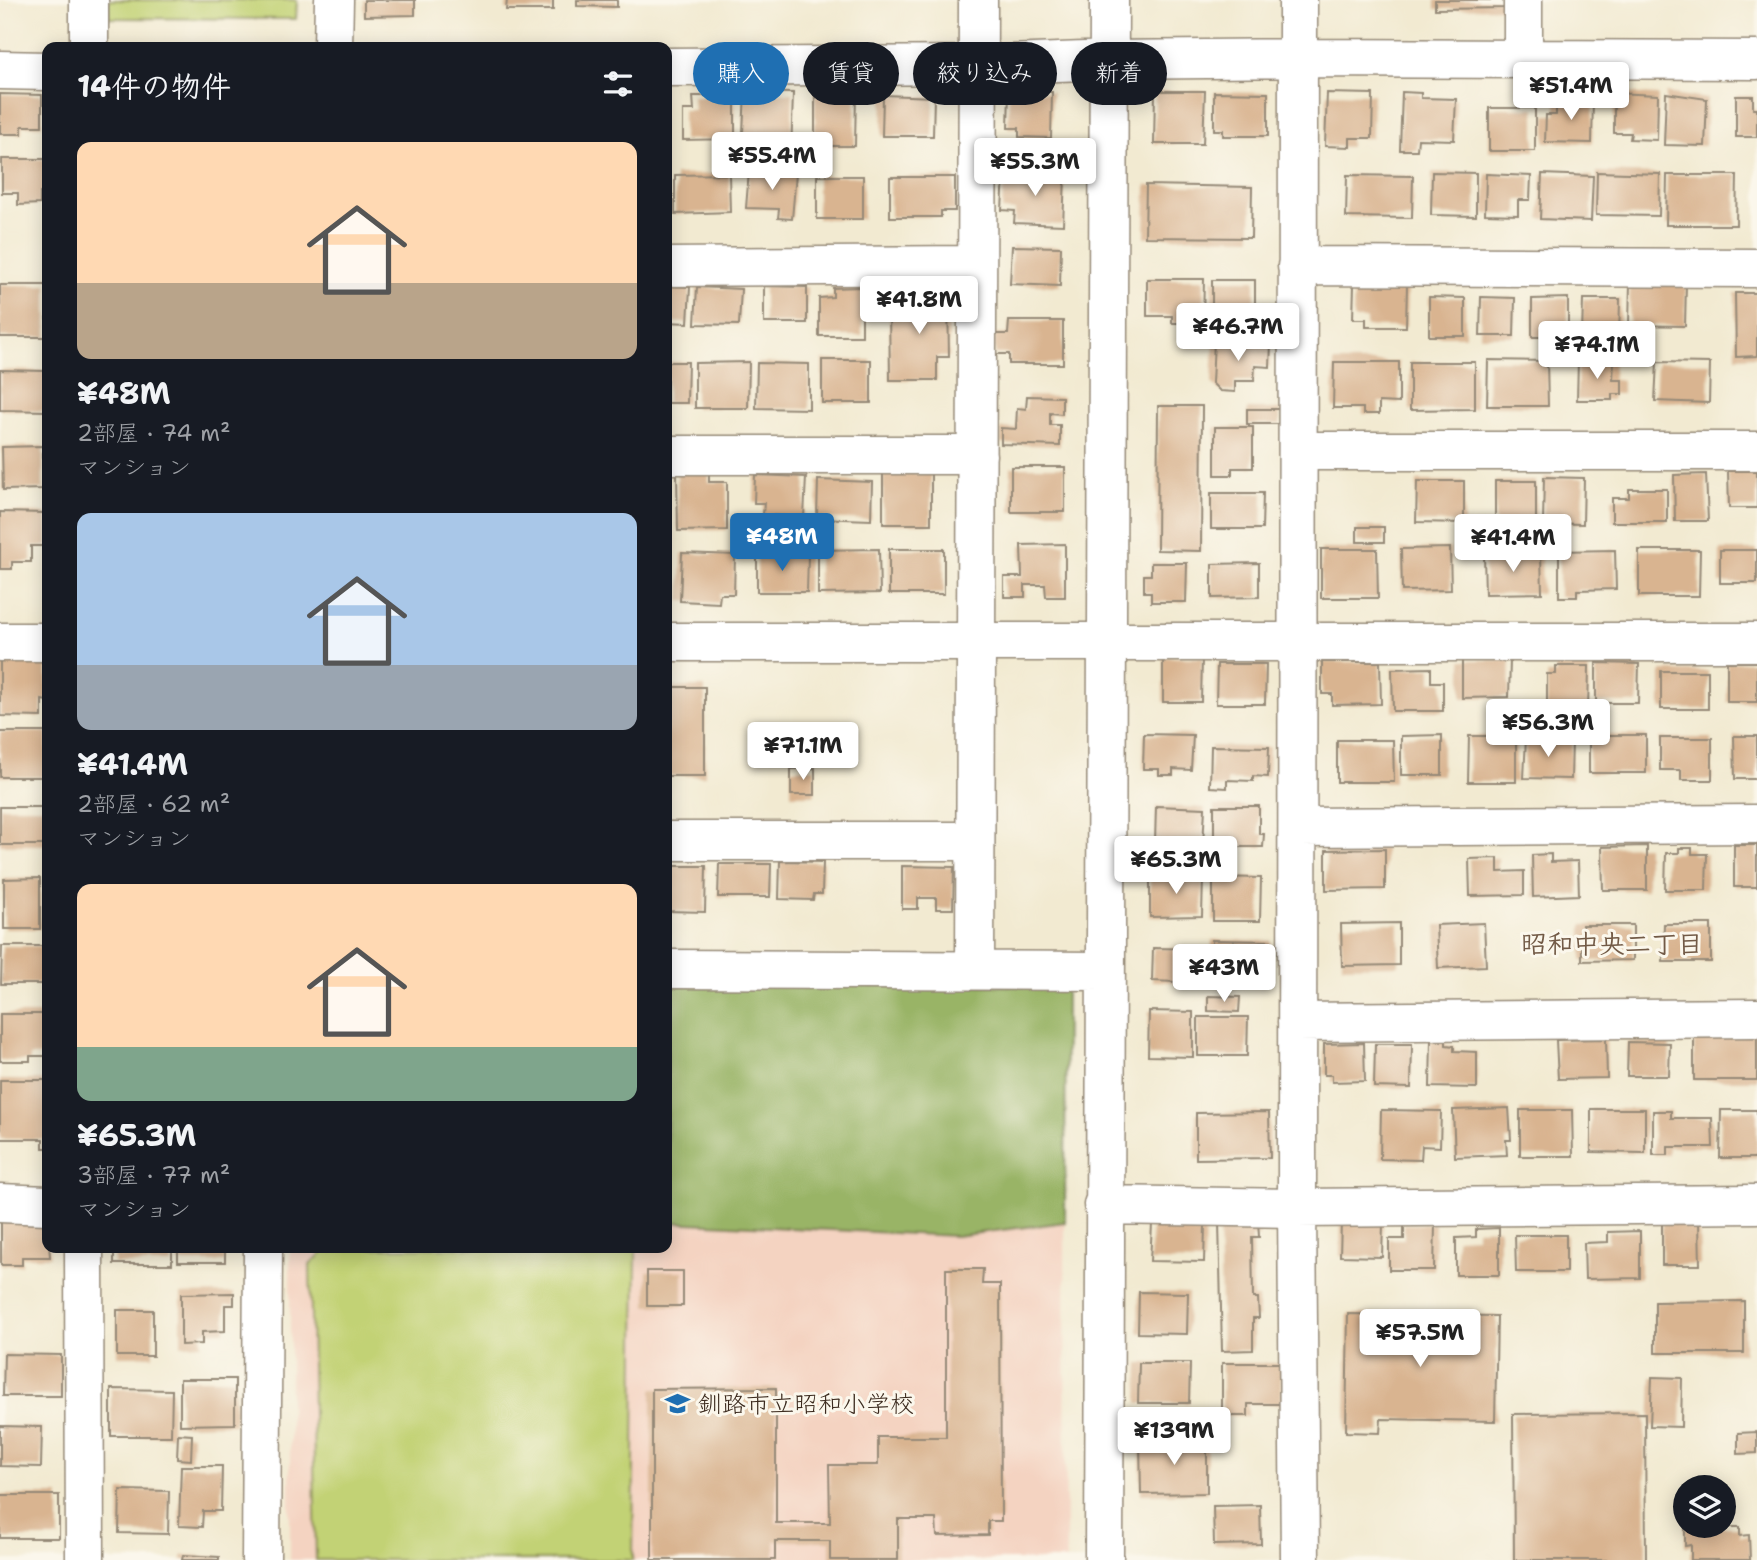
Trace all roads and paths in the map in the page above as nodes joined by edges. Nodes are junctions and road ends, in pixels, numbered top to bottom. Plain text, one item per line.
1 (89, 0) edge
2 (334, 0) edge
3 (978, 0) edge
4 (1109, 0) edge
5 (1298, 0) edge
6 (1523, 0) edge
7 (89, 42) edge
8 (333, 42) edge
9 (979, 42) edge
10 (1109, 42) edge
11 (1300, 58) junction
12 (1167, 59) edge
13 (1523, 59) junction
14 (1757, 60) edge
15 (913, 65) edge
16 (672, 67) edge
17 (0, 70) edge
18 (42, 71) edge
19 (979, 105) edge
20 (1109, 105) edge
21 (975, 265) junction
22 (1297, 266) junction
23 (672, 267) edge
24 (1757, 268) edge
25 (1298, 451) junction
26 (1757, 452) edge
27 (672, 455) edge
28 (977, 455) junction
29 (0, 642) edge
30 (42, 642) edge
31 (672, 642) edge
32 (975, 642) junction
33 (1106, 642) junction
34 (1297, 642) junction
35 (1757, 642) edge
36 (1757, 824) edge
37 (1299, 827) junction
38 (672, 841) edge
39 (975, 841) junction
40 (672, 969) edge
41 (975, 970) junction
42 (1104, 971) junction
43 (1757, 1018) edge
44 (1297, 1022) junction
45 (0, 1203) edge
46 (1757, 1204) edge
47 (42, 1205) edge
48 (1103, 1205) junction
49 (1297, 1208) junction
50 (84, 1253) edge
51 (263, 1253) edge
52 (86, 1560) edge
53 (261, 1560) edge
54 (1104, 1560) edge
55 (1300, 1560) edge

1 - 7 street
2 - 8 street
3 - 9 street
4 - 10 street
5 - 11 street
6 - 13 street
11 - 12 street
11 - 13 street
11 - 22 street
13 - 14 street
15 - 16 street
17 - 18 street
19 - 21 street
20 - 33 street
21 - 23 street
21 - 28 street
22 - 24 street
22 - 25 street
25 - 26 street
25 - 34 street
27 - 28 street
28 - 32 street
29 - 30 street
31 - 32 street
32 - 33 street
32 - 39 street
33 - 34 street
33 - 42 street
34 - 35 street
34 - 37 street
36 - 37 street
37 - 44 street
38 - 39 street
39 - 41 street
40 - 41 street
41 - 42 street
42 - 48 street
43 - 44 street
44 - 49 street
45 - 47 street
46 - 49 street
48 - 49 street
48 - 54 street
49 - 55 street
50 - 52 street
51 - 53 street

